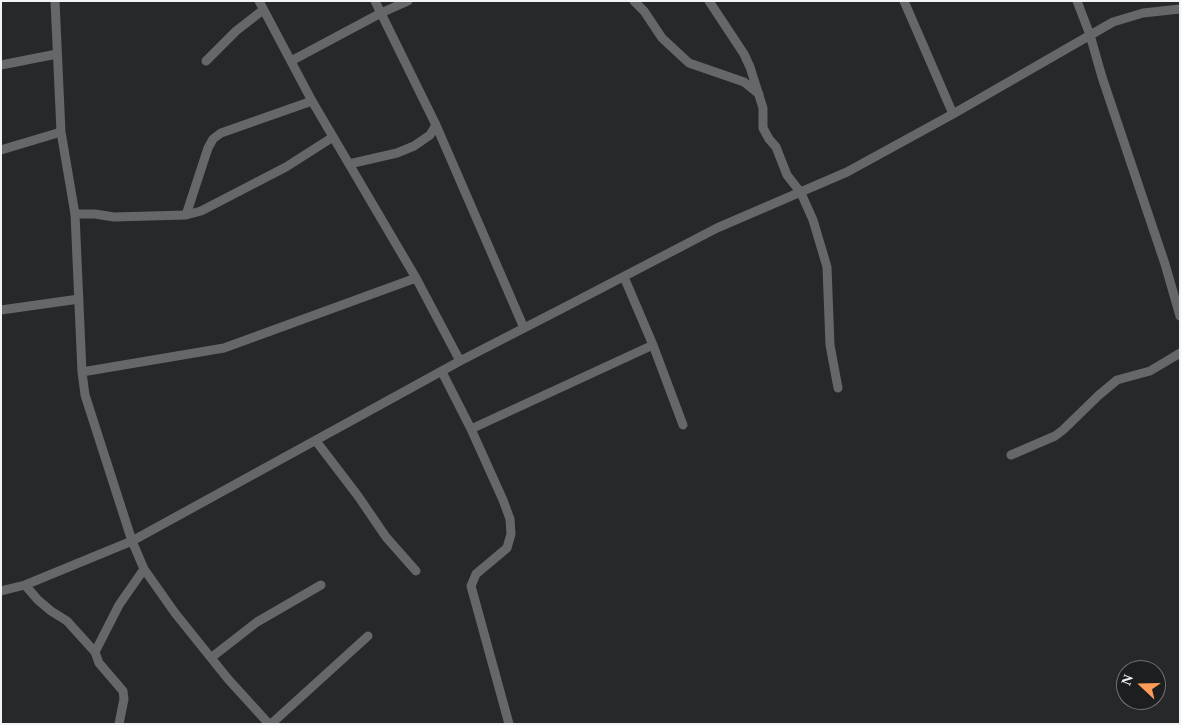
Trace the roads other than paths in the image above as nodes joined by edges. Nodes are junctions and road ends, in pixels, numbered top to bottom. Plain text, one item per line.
1 (55, 1) edge
2 (375, 1) edge
3 (408, 1) edge
4 (634, 1) edge
5 (709, 1) edge
6 (904, 1) edge
7 (1077, 1) edge
8 (261, 6) edge
9 (1178, 12) edge
10 (382, 13) junction
11 (1090, 35) junction
12 (57, 54) junction
13 (291, 61) junction
14 (206, 62) dead end
15 (1, 65) edge
16 (759, 94) junction
17 (312, 101) junction
18 (953, 114) junction
19 (436, 125) junction
20 (61, 132) junction
21 (333, 138) junction
22 (1, 150) edge
23 (349, 164) junction
24 (801, 193) junction
25 (75, 214) junction
26 (186, 215) junction
27 (624, 277) junction
28 (416, 278) junction
29 (79, 299) junction
30 (1, 310) edge
31 (1180, 316) edge
32 (524, 328) junction
33 (653, 345) junction
34 (1180, 353) edge
35 (460, 361) junction
36 (82, 372) junction
37 (442, 372) junction
38 (838, 388) dead end
39 (683, 425) dead end
40 (471, 429) junction
41 (316, 441) junction
42 (1011, 455) dead end
43 (132, 541) junction
44 (144, 569) junction
45 (416, 571) dead end
46 (321, 584) dead end
47 (25, 585) junction
48 (1, 591) edge
49 (368, 636) dead end
50 (95, 652) junction
51 (212, 657) junction
52 (120, 724) edge
53 (270, 724) edge
54 (509, 724) edge

1 - 12 street
2 - 10 street
3 - 10 street
4 - 16 street
5 - 16 street
6 - 18 street
7 - 11 street
8 - 13 street
8 - 14 street
9 - 11 street
10 - 13 street
10 - 19 street
11 - 18 street
11 - 31 street
12 - 15 street
12 - 20 street
13 - 17 street
16 - 24 street
17 - 21 street
17 - 26 street
18 - 24 street
19 - 23 street
19 - 32 street
20 - 22 street
20 - 25 street
21 - 23 street
21 - 26 street
23 - 28 street
24 - 27 street
24 - 38 street
25 - 26 street
25 - 29 street
27 - 32 street
27 - 33 street
28 - 35 street
28 - 36 street
29 - 30 street
29 - 36 street
32 - 35 street
33 - 39 street
33 - 40 street
34 - 42 street
35 - 37 street
36 - 43 street
37 - 40 street
37 - 41 street
40 - 54 street
41 - 43 street
41 - 45 street
43 - 44 street
43 - 47 street
44 - 50 street
44 - 51 street
46 - 51 street
47 - 48 street
47 - 50 street
49 - 53 street
50 - 52 street
51 - 53 street

